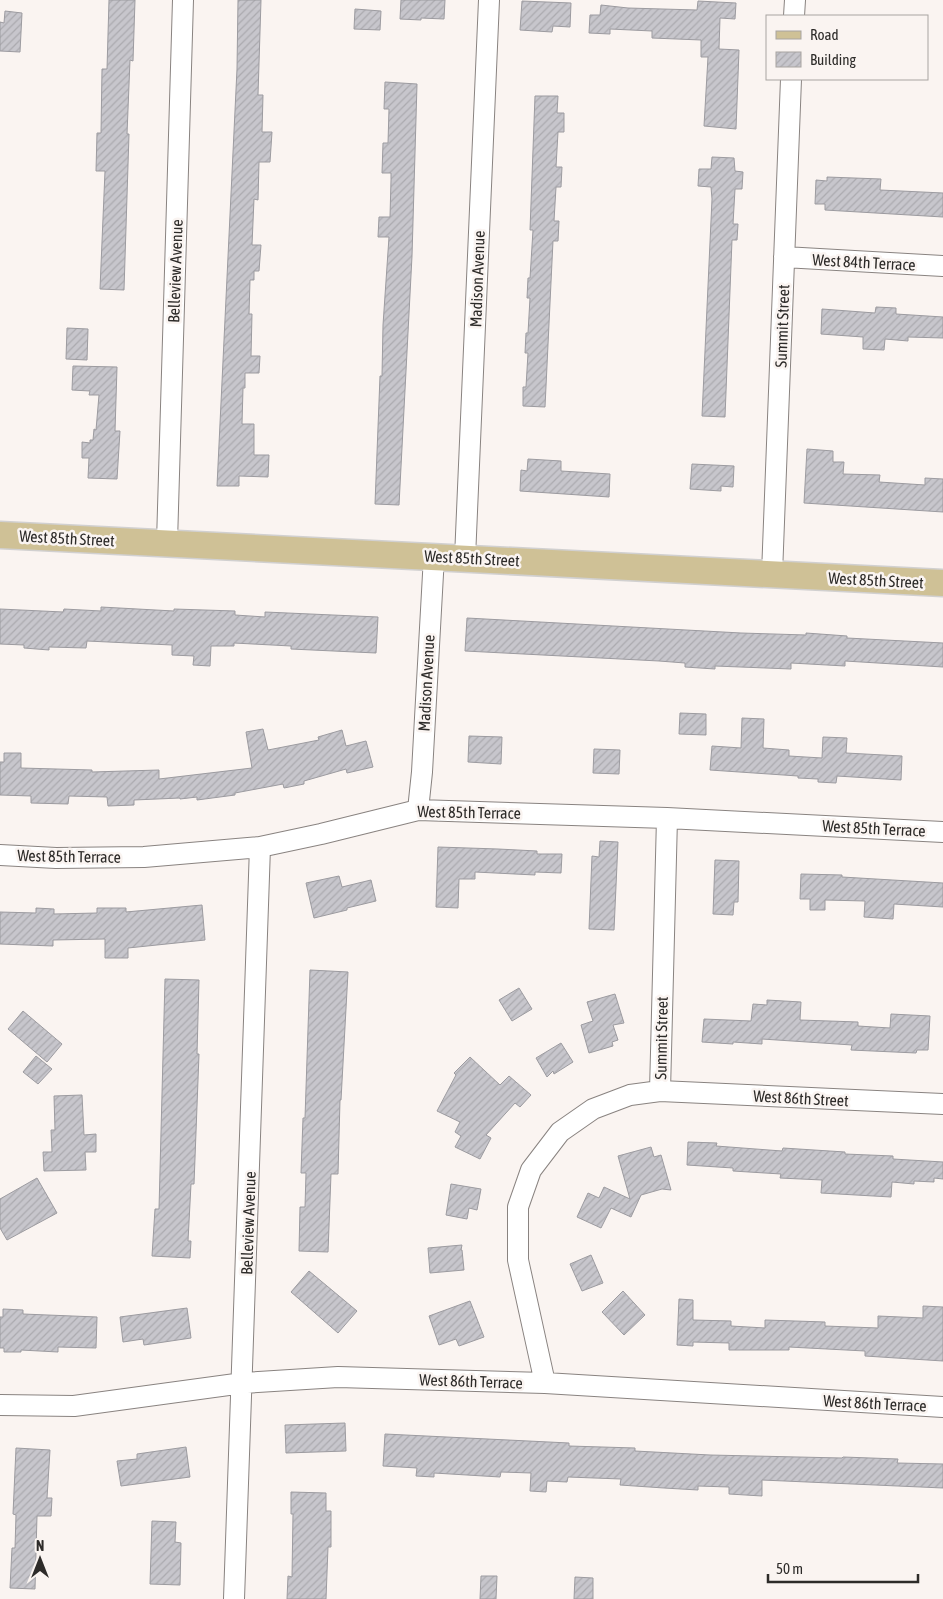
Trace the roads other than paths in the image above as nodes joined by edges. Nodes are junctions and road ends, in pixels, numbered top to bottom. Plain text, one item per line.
1 (183, 0) edge
2 (489, 0) edge
3 (795, 0) edge
4 (794, 15) edge
5 (792, 80) edge
6 (784, 257) junction
7 (943, 266) edge
8 (0, 535) edge
9 (167, 542) junction
10 (434, 556) junction
11 (465, 558) junction
12 (772, 574) junction
13 (943, 583) edge
14 (418, 810) junction
15 (667, 818) junction
16 (943, 832) edge
17 (260, 847) junction
18 (0, 855) edge
19 (660, 1091) junction
20 (943, 1104) edge
21 (243, 1383) junction
22 (545, 1383) junction
23 (0, 1405) edge
24 (943, 1407) edge
25 (234, 1599) edge

1 - 9 street, Belleview Avenue
2 - 11 street, Madison Avenue
3 - 4 street
5 - 6 street, Summit Street
6 - 7 street, West 84th Terrace
6 - 12 street, Summit Street
8 - 9 main road, West 85th Street
9 - 10 main road, West 85th Street
10 - 11 main road, West 85th Street
10 - 14 street, Madison Avenue
11 - 12 main road, West 85th Street
12 - 13 main road, West 85th Street
14 - 15 street, West 85th Terrace
14 - 17 street, West 85th Terrace
15 - 16 street, West 85th Terrace
15 - 19 street, Summit Street
17 - 18 street, West 85th Terrace
17 - 21 street, Belleview Avenue
19 - 20 street, West 86th Street
19 - 22 street, Summit Street
21 - 22 street, West 86th Terrace
21 - 23 street, West 86th Terrace
21 - 25 street, Belleview Avenue
22 - 24 street, West 86th Terrace

